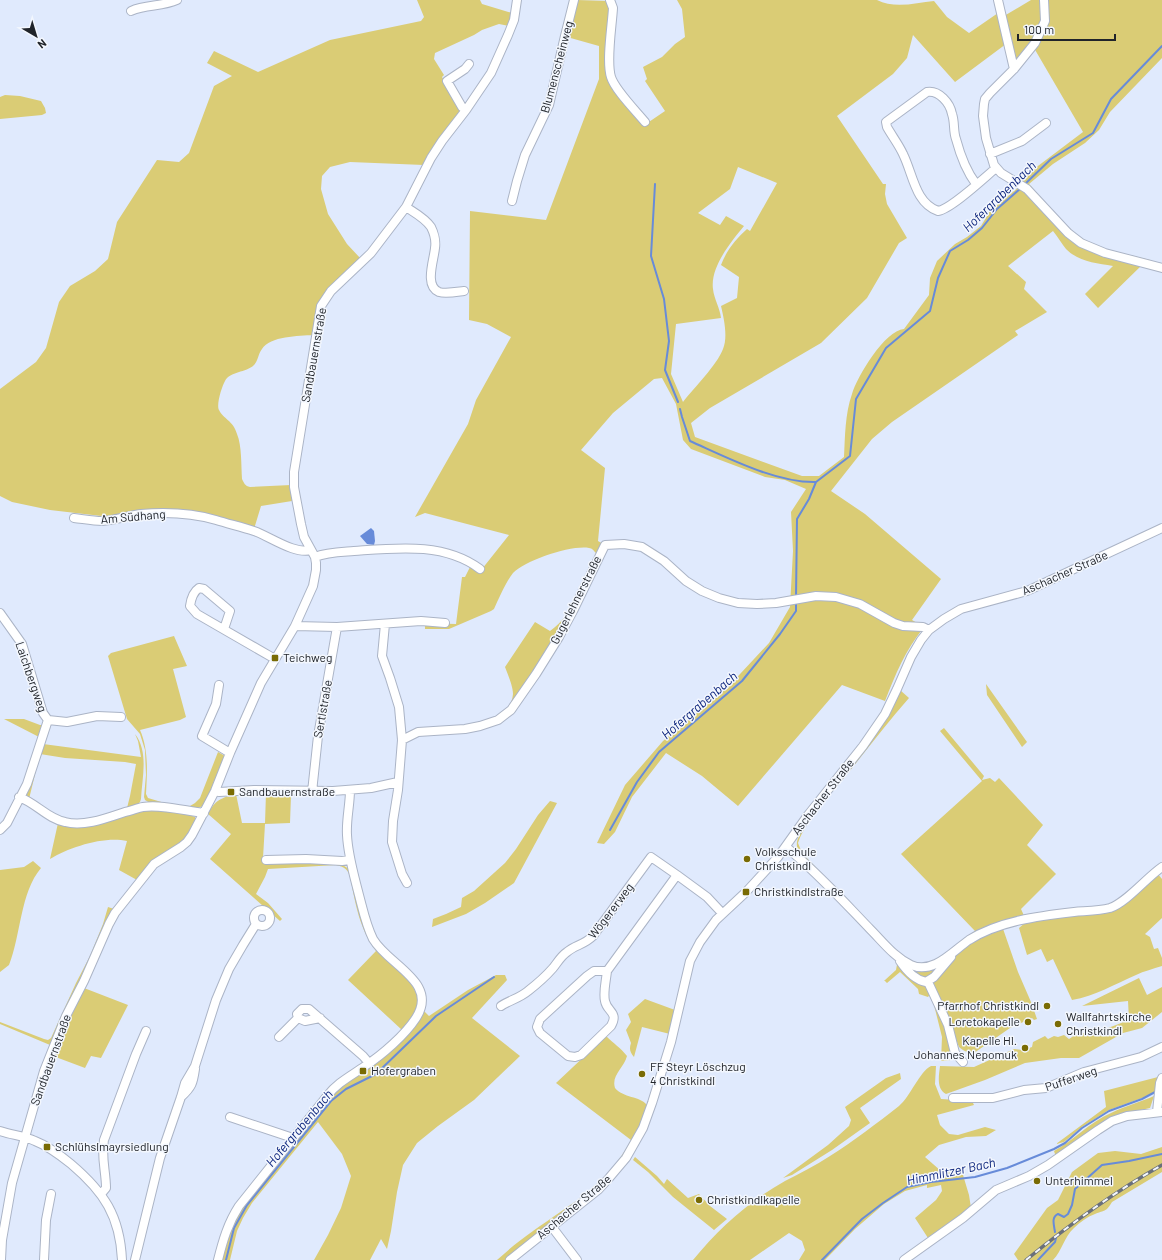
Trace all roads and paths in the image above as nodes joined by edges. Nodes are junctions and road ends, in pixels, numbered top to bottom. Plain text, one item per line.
1 (177, 0) edge
2 (517, 0) edge
3 (574, 0) edge
4 (610, 0) edge
5 (998, 0) edge
6 (1044, 0) edge
7 (131, 11) dead end
8 (469, 64) dead end
9 (1014, 69) junction
10 (466, 110) junction
11 (645, 122) dead end
12 (1046, 124) dead end
13 (990, 154) junction
14 (996, 168) junction
15 (976, 184) junction
16 (512, 201) dead end
17 (406, 207) junction
18 (1162, 268) edge
19 (464, 291) dead end
20 (74, 518) dead end
21 (1162, 528) edge
22 (313, 554) junction
23 (480, 569) dead end
24 (0, 613) edge
25 (444, 623) dead end
26 (385, 624) junction
27 (295, 626) junction
28 (337, 626) junction
29 (224, 629) junction
30 (929, 630) junction
31 (275, 659) junction
32 (219, 685) dead end
33 (121, 717) dead end
34 (48, 720) junction
35 (402, 740) junction
36 (230, 753) junction
37 (398, 782) junction
38 (350, 790) junction
39 (215, 791) junction
40 (312, 792) junction
41 (19, 797) junction
42 (204, 813) junction
43 (0, 830) edge
44 (786, 847) junction
45 (266, 860) dead end
46 (350, 860) junction
47 (1162, 867) edge
48 (677, 875) junction
49 (407, 883) dead end
50 (722, 913) junction
51 (256, 924) dead end
52 (955, 950) junction
53 (899, 959) junction
54 (607, 971) junction
55 (928, 982) junction
56 (502, 1006) dead end
57 (298, 1018) junction
58 (320, 1018) junction
59 (146, 1031) dead end
60 (278, 1038) dead end
61 (1162, 1047) edge
62 (963, 1062) dead end
63 (369, 1063) junction
64 (1161, 1081) edge
65 (953, 1098) dead end
66 (1160, 1112) edge
67 (230, 1117) dead end
68 (0, 1132) edge
69 (26, 1138) junction
70 (293, 1138) junction
71 (51, 1194) dead end
72 (101, 1194) junction
73 (552, 1227) junction
74 (1, 1260) edge
75 (44, 1260) edge
76 (122, 1260) edge
77 (136, 1260) edge
78 (218, 1260) edge
79 (510, 1260) edge
80 (578, 1260) edge
81 (904, 1260) edge

1 - 7 street
2 - 10 street, Sandbauernstraße
3 - 16 street, Blumenscheinweg
4 - 11 street
5 - 9 street
6 - 9 street
8 - 10 street
9 - 13 street
10 - 17 street, Sandbauernstraße
12 - 13 street
13 - 14 street
14 - 15 street
14 - 18 street
15 - 15 street
17 - 19 street
17 - 22 street, Sandbauernstraße
20 - 22 street, Am Südhang
21 - 30 street, Aschacher Straße
22 - 23 street
22 - 27 street, Sandbauernstraße
24 - 34 street, Laichbergweg
25 - 26 street
26 - 28 street
26 - 35 street
27 - 28 street
27 - 31 street, Sandbauernstraße
28 - 40 street, Sertlstraße
29 - 29 street
29 - 31 street
30 - 35 street, Gugerlehnerstraße
30 - 44 street, Aschacher Straße
31 - 36 street, Sandbauernstraße
32 - 36 street
33 - 34 street
34 - 41 street, Laichbergweg
35 - 37 street
36 - 39 street, Sandbauernstraße
37 - 38 street
37 - 49 street
38 - 40 street
38 - 46 street
39 - 40 street
39 - 42 street, Sandbauernstraße
41 - 42 street
41 - 43 street, Laichbergweg
42 - 69 street, Sandbauernstraße
44 - 50 street, Aschacher Straße
44 - 53 street
45 - 46 street
46 - 63 street
47 - 52 street
48 - 50 street, Wögererweg
48 - 54 street
48 - 56 street, Wögererweg
50 - 73 street, Aschacher Straße
51 - 77 street
52 - 53 street
52 - 55 street
53 - 55 street
54 - 54 street
55 - 62 street
57 - 58 street
57 - 58 street
57 - 60 street
58 - 63 street
59 - 72 street
61 - 65 street, Pufferweg
63 - 70 street
64 - 66 street
66 - 81 street
67 - 70 street
68 - 69 street
69 - 72 street
69 - 74 street, Sandbauernstraße
70 - 78 street
71 - 75 street
72 - 76 street
73 - 79 street, Aschacher Straße
73 - 80 street

